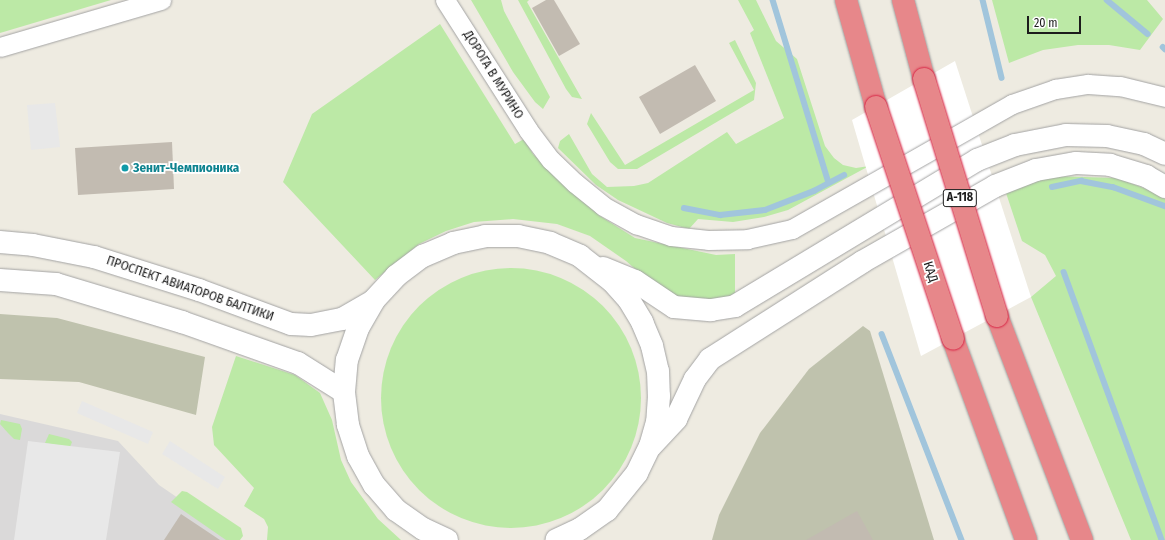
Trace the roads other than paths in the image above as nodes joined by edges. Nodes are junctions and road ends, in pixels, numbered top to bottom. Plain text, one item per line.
1 (161, 0) edge
2 (445, 0) edge
3 (846, 0) edge
4 (903, 0) edge
5 (0, 47) edge
6 (1165, 97) edge
7 (1165, 154) edge
8 (1165, 187) edge
9 (0, 242) edge
10 (593, 264) junction
11 (0, 280) edge
12 (374, 300) junction
13 (344, 392) junction
14 (650, 446) junction
15 (607, 510) junction
16 (447, 540) edge
17 (556, 540) edge
18 (591, 540) edge
19 (1026, 540) edge
20 (1082, 540) edge

1 - 5 street
2 - 6 street, ДОРОГА В МУРИНО
3 - 19 highway, КАД, bridge
4 - 20 highway, А-118, bridge
7 - 10 street
8 - 14 street
9 - 12 street, ПРОСПЕКТ АВИАТОРОВ БАЛТИКИ
10 - 12 street
10 - 14 street
11 - 13 street
12 - 13 street
13 - 16 street
14 - 15 street
15 - 17 street
15 - 18 street

